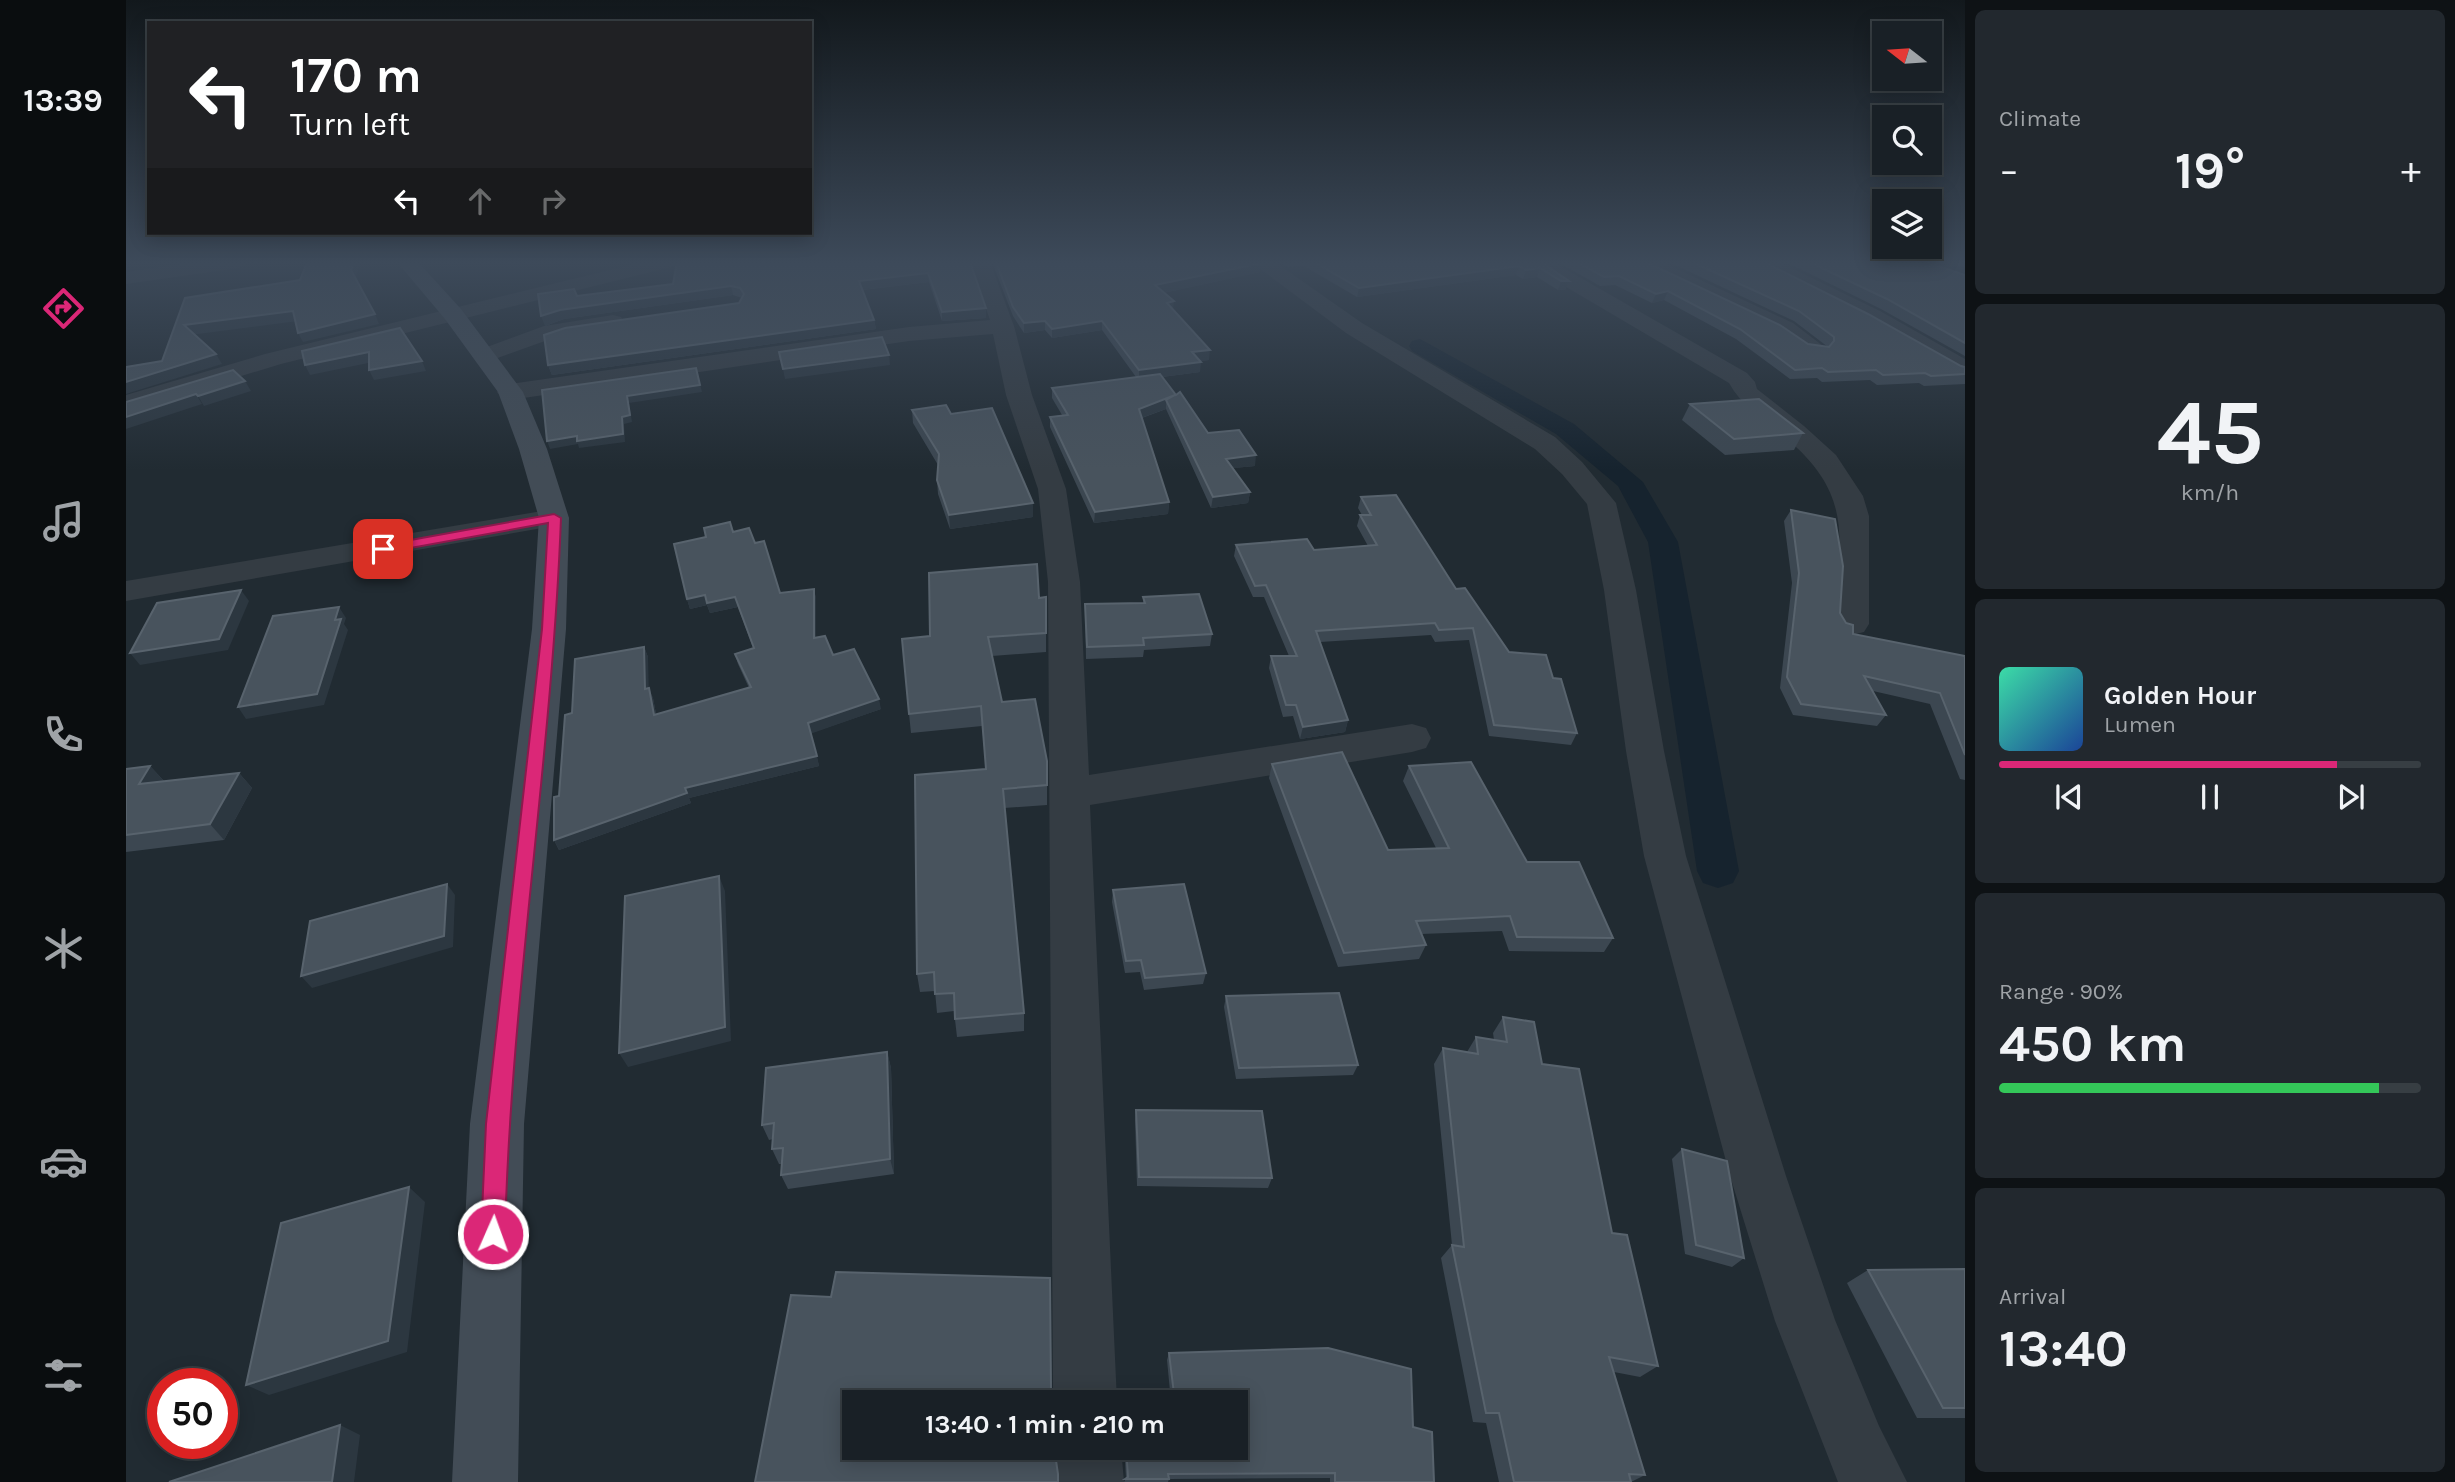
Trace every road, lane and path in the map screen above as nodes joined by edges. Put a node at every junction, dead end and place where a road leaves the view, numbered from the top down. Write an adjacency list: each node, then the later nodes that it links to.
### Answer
1 (388, 331): 14 (street)
2 (466, 331): 11 (main road)
3 (552, 331): 11 (street)
4 (942, 331): 13 (street)
5 (1004, 331): 19 (street)
6 (1359, 331): 24 (street)
7 (1660, 331): 17 (street)
8 (1790, 331): 10 (street)
9 (1898, 331): 12 (street)
10 (1815, 349)
11 (484, 356): 13 (main road)
12 (1965, 369)
13 (510, 392): 15 (main road)
14 (126, 403)
15 (554, 518): 16 (street); 22 (main road)
16 (126, 591)
17 (1852, 624)
18 (1412, 738): 19 (street)
19 (1071, 793): 20 (street)
20 (1085, 1390)
21 (1089, 1460): 23 (street)
22 (485, 1482)
23 (1091, 1482)
24 (1874, 1482)

